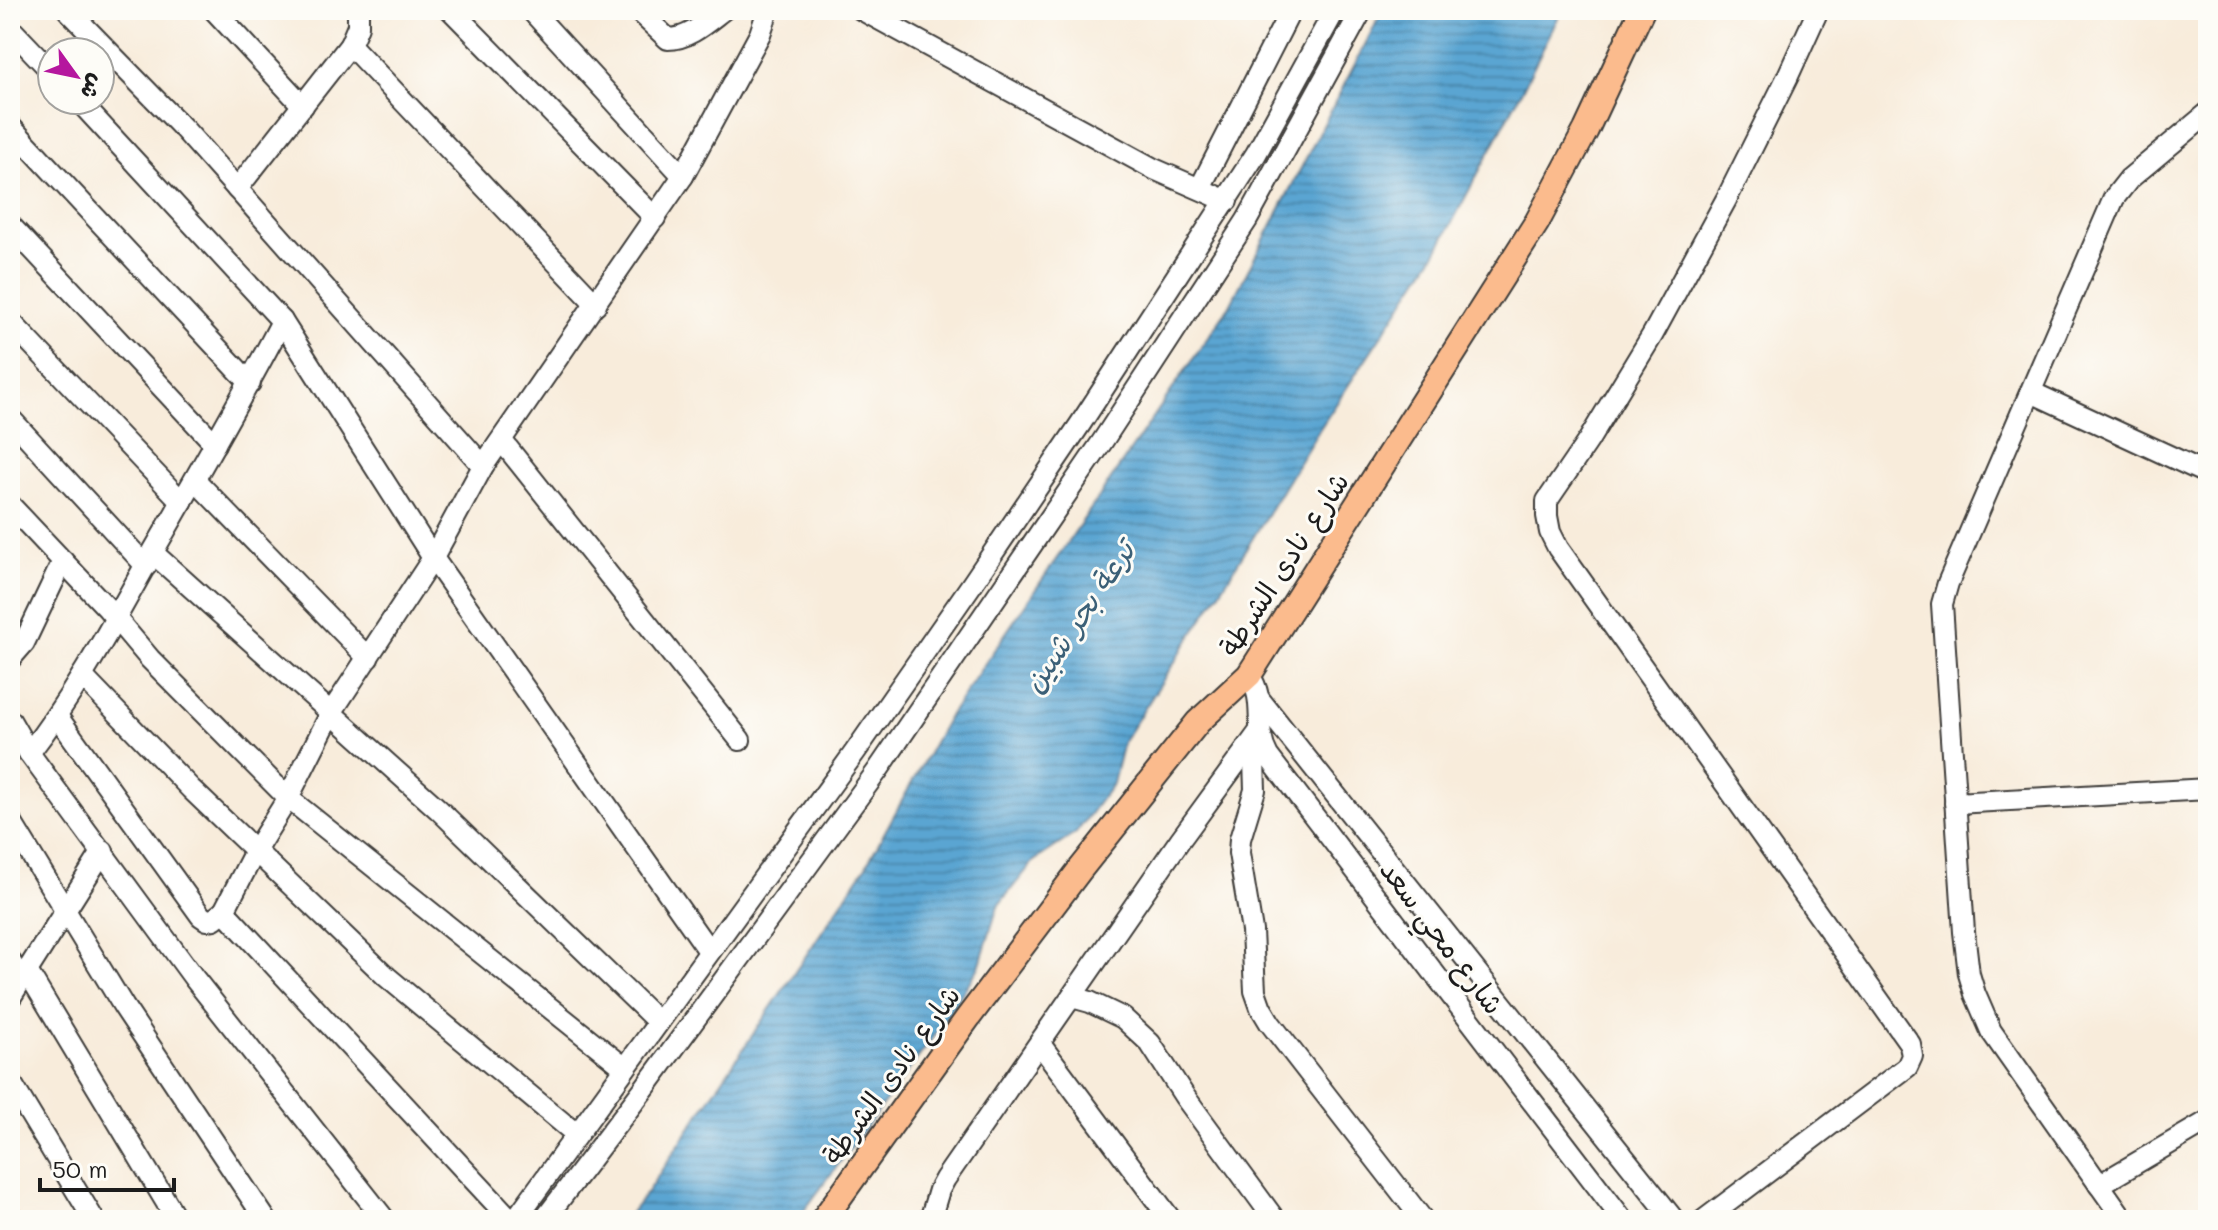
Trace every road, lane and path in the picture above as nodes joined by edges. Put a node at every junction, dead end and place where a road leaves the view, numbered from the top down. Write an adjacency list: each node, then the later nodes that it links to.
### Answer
1 (68, 10): 24 (street)
2 (214, 10): 18 (street)
3 (358, 10): 16 (street)
4 (451, 10): 26 (street)
5 (531, 10): 22 (street)
6 (637, 10): 7 (street)
7 (723, 10)
8 (768, 10): 22 (street)
9 (862, 10): 23 (street)
10 (1291, 10): 23 (street)
11 (1335, 10): 25 (street)
12 (1362, 10): 79 (street)
13 (1642, 10): 47 (main road, شارع نادى الشرطة)
14 (1818, 10): 87 (street)
15 (10, 28): 17 (street)
16 (350, 45): 18 (street); 28 (street)
17 (36, 55)
18 (303, 106): 24 (street)
19 (2208, 113): 32 (street)
20 (93, 116): 30 (street)
21 (10, 126): 31 (street)
22 (683, 176): 26 (street)
23 (1200, 188): 25 (street)
24 (237, 189): 36 (street)
25 (1227, 201): 64 (street)
26 (655, 218): 28 (street)
27 (10, 225): 35 (street)
28 (596, 304): 34 (street)
29 (10, 321): 39 (street)
30 (282, 321): 31 (street); 41 (street)
31 (250, 383): 35 (street)
32 (2031, 392): 37 (street); 58 (street)
33 (10, 418): 42 (street)
34 (502, 441): 36 (street); 54 (street)
35 (215, 444): 38 (street)
36 (483, 466): 41 (street)
37 (2208, 474)
38 (195, 480): 39 (street); 45 (street)
39 (182, 502): 42 (street)
40 (13, 516): 43 (street)
41 (433, 558): 45 (street); 64 (street)
42 (149, 559): 44 (street); 50 (street)
43 (63, 561): 44 (street); 46 (street)
44 (116, 618): 48 (street); 57 (street)
45 (368, 658): 50 (street)
46 (10, 659)
47 (1249, 675): 49 (street, شارع محي سعد); 80 (main road, شارع نادى الشرطة)
48 (82, 676): 51 (street); 61 (street)
49 (1260, 700): 53 (street, شارع محي سعد); 86 (street)
50 (331, 713): 57 (street); 67 (street)
51 (57, 716): 55 (street); 63 (street)
52 (10, 720): 55 (street)
53 (1259, 732): 66 (street); 84 (street); 85 (street, شارع محي سعد)
54 (740, 740)
55 (29, 753): 60 (street)
56 (2208, 789): 58 (street)
57 (288, 798): 61 (street); 69 (street)
58 (1955, 803): 73 (street)
59 (10, 820): 62 (street)
60 (103, 851): 62 (street); 77 (street)
61 (255, 851): 63 (street); 72 (street)
62 (66, 909): 65 (street); 76 (street)
63 (224, 911): 78 (street)
64 (709, 951): 67 (street)
65 (17, 978): 75 (street)
66 (1072, 997): 68 (street); 83 (street)
67 (658, 1022): 69 (street)
68 (1040, 1044): 81 (street); 82 (street)
69 (625, 1068): 72 (street)
70 (10, 1081): 74 (street)
71 (2208, 1121): 73 (street)
72 (576, 1134): 78 (street)
73 (2099, 1185): 88 (street)
74 (94, 1220)
75 (177, 1220)
76 (266, 1220)
77 (385, 1220)
78 (513, 1220)
79 (544, 1220)
80 (823, 1220)
81 (930, 1220)
82 (1171, 1220)
83 (1275, 1220)
84 (1423, 1220)
85 (1623, 1220)
86 (1674, 1220)
87 (1704, 1220)
88 (2124, 1220)

